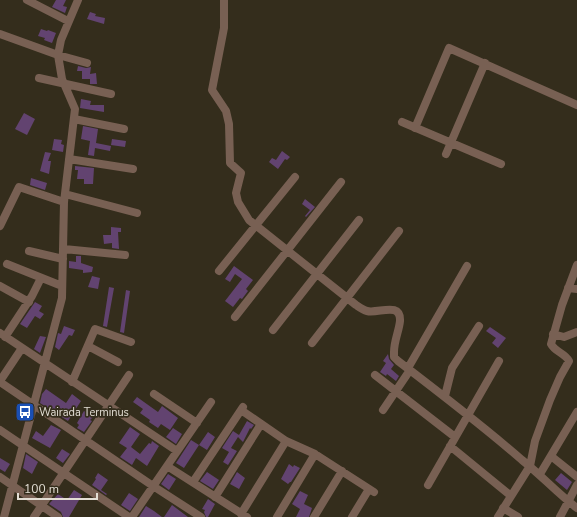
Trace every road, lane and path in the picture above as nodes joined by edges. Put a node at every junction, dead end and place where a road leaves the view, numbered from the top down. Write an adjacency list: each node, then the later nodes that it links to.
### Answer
1 (27, 0): 4 (street)
2 (78, 0): 4 (street)
3 (224, 0): 27 (street)
4 (68, 22): 6 (street)
5 (0, 34): 6 (street)
6 (58, 54): 7 (street); 10 (street)
7 (87, 63)
8 (485, 64): 12 (street); 15 (street); 17 (street)
9 (39, 78): 10 (street)
10 (64, 84): 11 (street); 13 (street)
11 (111, 94)
12 (577, 104)
13 (74, 119): 16 (street); 19 (street)
14 (402, 122): 15 (street)
15 (415, 128): 17 (street)
16 (124, 129)
17 (451, 143): 18 (street); 20 (street)
18 (446, 154)
19 (69, 159): 21 (street); 24 (street)
20 (501, 164)
21 (133, 169)
22 (295, 177): 27 (street)
23 (340, 182): 31 (street)
24 (64, 198): 25 (street); 28 (street); 30 (street)
25 (137, 213)
26 (359, 220): 39 (street)
27 (256, 225): 31 (street); 38 (street)
28 (0, 226)
29 (399, 231): 44 (street)
30 (64, 249): 33 (street); 34 (street)
31 (287, 250): 39 (street); 46 (street)
32 (29, 251): 34 (street)
33 (124, 255)
34 (64, 259): 42 (street)
35 (7, 264): 40 (street)
36 (577, 265): 43 (street)
37 (467, 266): 59 (street)
38 (219, 271)
39 (317, 274): 44 (street); 48 (street)
40 (42, 278): 42 (street); 45 (street)
41 (0, 286): 45 (street)
42 (62, 286): 58 (street)
43 (573, 288): 50 (street)
44 (347, 298): 53 (street); 59 (street)
45 (29, 302): 51 (street)
46 (235, 317)
47 (479, 326): 66 (street)
48 (273, 330)
49 (577, 332): 50 (street)
50 (553, 334): 85 (street)
51 (3, 335): 55 (street)
52 (131, 342): 54 (street)
53 (312, 343)
54 (88, 346): 57 (street); 63 (street)
55 (22, 348): 58 (street); 62 (street)
56 (499, 361): 72 (street)
57 (118, 362)
58 (45, 364): 63 (street); 68 (street)
59 (409, 369): 64 (street); 66 (street)
60 (375, 375): 64 (street)
61 (129, 376): 69 (street)
62 (0, 381): 68 (street)
63 (72, 382): 69 (street)
64 (396, 391): 70 (street); 76 (street)
65 (154, 394): 73 (street)
66 (445, 396): 72 (street)
67 (211, 402): 73 (street)
68 (34, 405): 77 (street); 79 (street)
69 (108, 406): 77 (street); 81 (street)
70 (384, 410)
71 (577, 412): 83 (street)
72 (468, 414): 76 (street); 85 (street)
73 (197, 423): 81 (street)
74 (261, 424): 78 (street); 91 (street); 97 (street)
75 (0, 430): 79 (street)
76 (455, 438): 80 (street)
77 (85, 440): 87 (street); 95 (street)
78 (286, 441): 82 (street); 102 (street)
79 (22, 445): 87 (street); 94 (street)
80 (450, 446): 92 (street); 96 (street)
81 (177, 451): 84 (street)
82 (314, 454): 86 (street); 109 (street)
83 (551, 456): 88 (street); 90 (street)
84 (167, 466): 91 (street); 95 (street)
85 (530, 466): 88 (street); 96 (street)
86 (342, 471): 110 (street); 111 (street)
87 (64, 473): 99 (street); 106 (street)
88 (540, 474): 98 (street)
89 (0, 477): 94 (street)
90 (577, 477)
91 (193, 482): 97 (street)
92 (428, 485)
93 (577, 485): 98 (street)
94 (12, 486): 99 (street); 103 (street)
95 (153, 486): 107 (street); 108 (street)
96 (511, 496): 100 (street)
97 (215, 497): 102 (street)
98 (569, 502): 101 (street); 114 (street)
99 (42, 506): 104 (street); 105 (street)
100 (503, 508): 112 (street); 113 (street)
101 (577, 508)
102 (244, 515)
103 (4, 517)
104 (34, 517)
105 (58, 517)
106 (129, 517)
107 (132, 517)
108 (201, 517)
109 (277, 517)
110 (314, 517)
111 (352, 517)
112 (498, 517)
113 (518, 517)
114 (560, 517)

